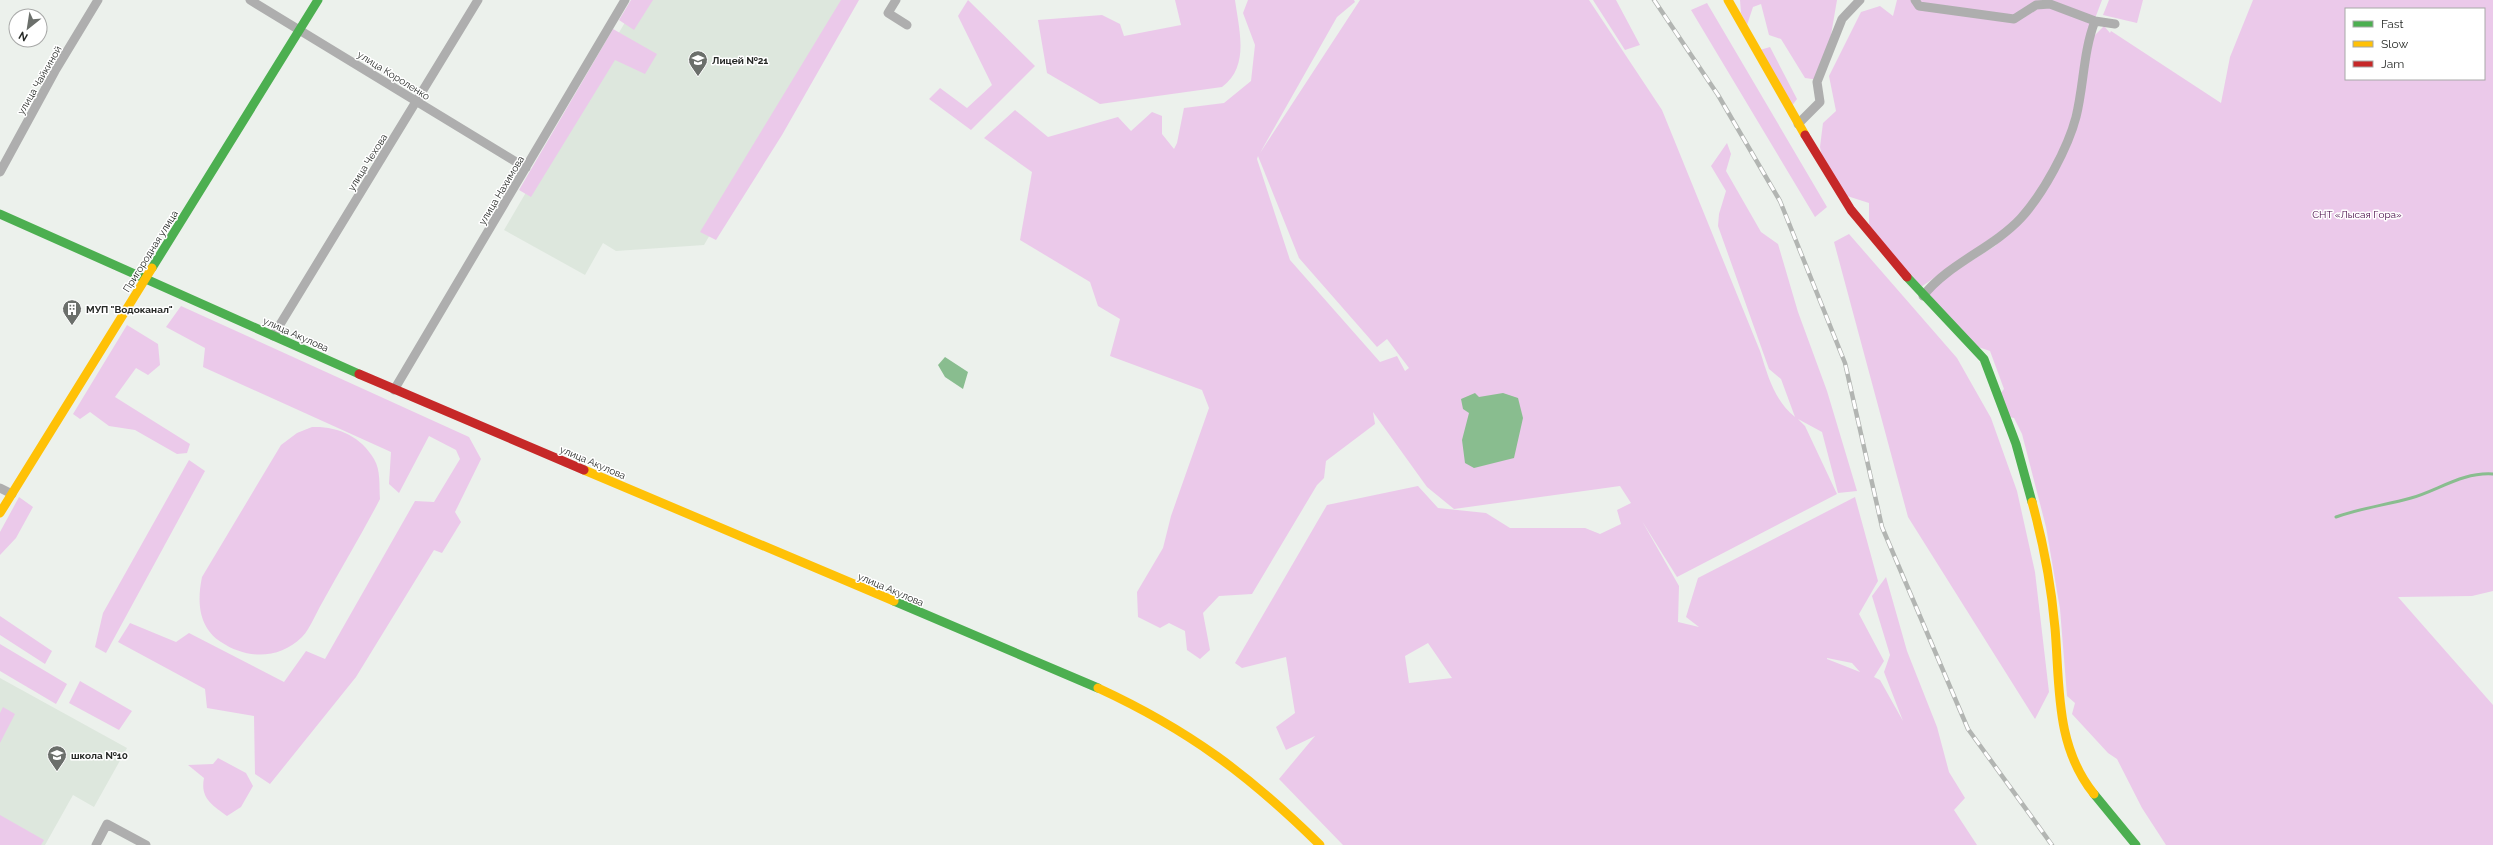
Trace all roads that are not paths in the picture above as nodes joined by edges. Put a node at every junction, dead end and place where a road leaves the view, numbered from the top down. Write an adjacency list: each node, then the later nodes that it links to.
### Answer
1 (98, 0): 17 (street, улица Чайкиной)
2 (250, 0): 13 (street, улица Короленко)
3 (318, 0): 13 (main road, Пригородная улица)
4 (478, 0): 14 (street, улица Чехова)
5 (625, 0): 16 (street, улица Нахимова)
6 (896, 0): 12 (street)
7 (1728, 0): 15 (main road)
8 (1860, 0): 15 (street)
9 (1915, 0): 10 (street)
10 (2095, 21): 11 (street); 20 (street)
11 (2116, 24)
12 (906, 25)
13 (300, 30): 14 (street, улица Короленко); 19 (main road, Пригородная улица)
14 (417, 102): 16 (street, улица Короленко); 21 (street, улица Чехова)
15 (1798, 124): 20 (main road)
16 (526, 168): 22 (street, улица Нахимова)
17 (0, 172)
18 (0, 214): 19 (main road, улица Акулова)
19 (146, 278): 21 (main road, улица Акулова); 24 (main road, Пригородная улица)
20 (1923, 296): 29 (main road)
21 (273, 336): 22 (main road, улица Акулова)
22 (394, 390): 28 (main road, улица Акулова)
23 (0, 488): 24 (street)
24 (12, 494): 25 (main road, Пригородная улица)
25 (0, 513)
26 (96, 845): 27 (street)
27 (146, 845)
28 (1320, 845)
29 (2136, 845)

